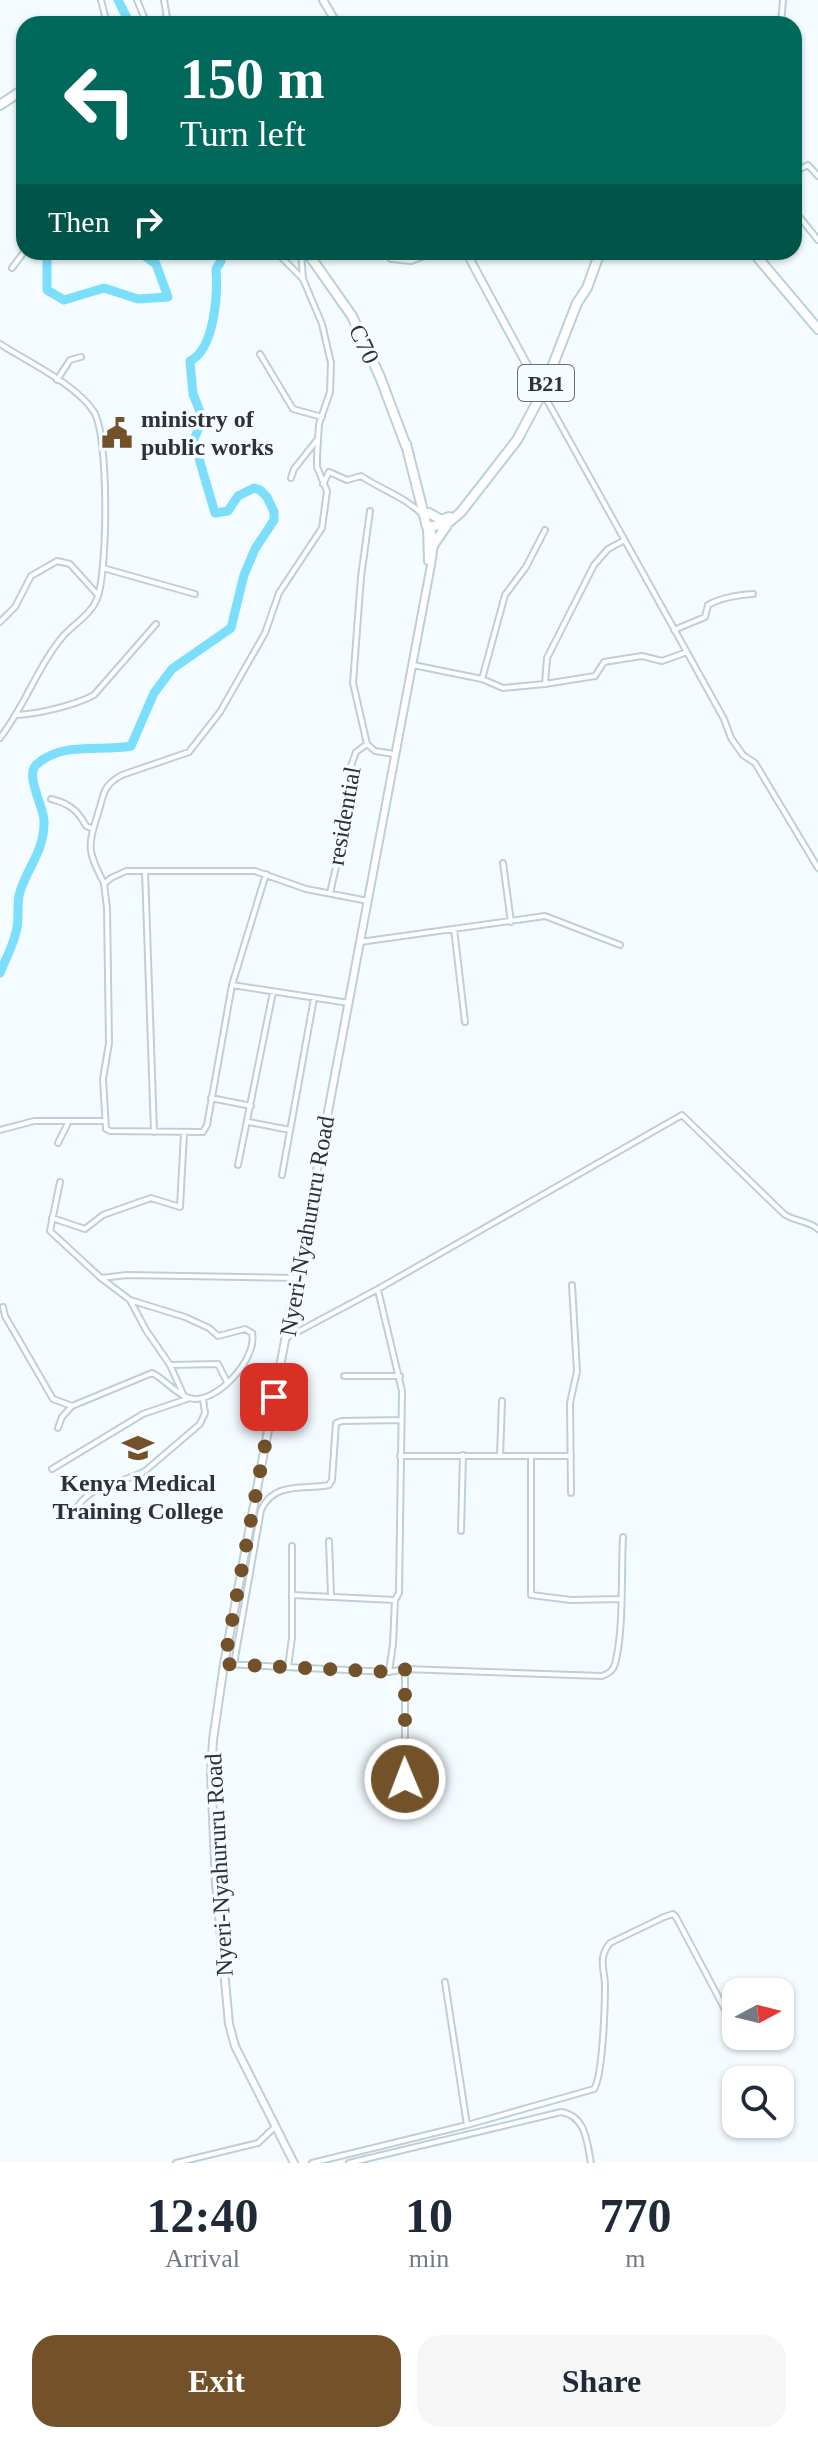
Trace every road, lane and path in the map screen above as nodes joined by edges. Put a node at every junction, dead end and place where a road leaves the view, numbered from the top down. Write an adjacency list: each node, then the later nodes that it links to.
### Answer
1 (802, 168): 2 (street)
2 (818, 176)
3 (802, 220): 4 (street)
4 (818, 240)
5 (18, 260): 12 (street)
6 (284, 260): 13 (street)
7 (304, 260): 13 (street)
8 (310, 260): 25 (highway, C70)
9 (470, 260): 19 (main road)
10 (597, 260): 19 (highway, B21)
11 (760, 260): 14 (highway)
12 (12, 268)
13 (303, 279): 20 (street)
14 (818, 329)
15 (0, 344): 18 (street)
16 (260, 354): 20 (street)
17 (81, 357): 18 (street)
18 (57, 380): 30 (street)
19 (542, 393): 26 (highway, B21); 28 (street)
20 (322, 417): 21 (street)
21 (318, 438): 22 (street); 23 (street)
22 (291, 478)
23 (323, 484): 25 (street); 47 (street)
24 (370, 511): 44 (street)
25 (429, 522): 26 (highway); 29 (main road, Nyeri-Nyahururu Road); 34 (main road, Nyeri-Nyahururu Road)
26 (445, 522): 29 (highway, B21)
27 (545, 530): 40 (street)
28 (623, 541): 37 (street); 41 (street)
29 (434, 544): 34 (main road, Nyeri-Nyahururu Road)
30 (103, 568): 31 (street); 33 (street)
31 (195, 594)
32 (753, 594): 37 (street)
33 (99, 596): 35 (street); 42 (street)
34 (421, 612): 39 (main road, Nyeri-Nyahururu Road)
35 (0, 622)
36 (156, 624): 42 (street)
37 (674, 630): 38 (street)
38 (687, 652): 41 (street); 49 (street)
39 (411, 664): 40 (street); 45 (main road, Nyeri-Nyahururu Road)
40 (482, 679): 41 (street)
41 (545, 684)
42 (17, 715): 43 (street)
43 (0, 738)
44 (367, 744): 45 (street); 53 (street, residential)
45 (394, 754): 54 (main road, Nyeri-Nyahururu Road)
46 (51, 799): 47 (street)
47 (92, 828): 52 (street)
48 (503, 863): 55 (street)
49 (818, 868)
50 (145, 871): 51 (street); 52 (street); 71 (street)
51 (266, 874): 53 (street); 59 (street)
52 (104, 884): 66 (street)
53 (330, 893): 54 (street)
54 (368, 901): 57 (main road, Nyeri-Nyahururu Road)
55 (511, 922): 56 (street); 58 (street)
56 (454, 929): 57 (street); 63 (street)
57 (360, 942): 62 (main road, Nyeri-Nyahururu Road)
58 (620, 945)
59 (232, 985): 60 (street); 64 (street)
60 (273, 992): 61 (street); 65 (street)
61 (314, 998): 62 (street); 70 (street)
62 (349, 1003): 80 (main road, Nyeri-Nyahururu Road)
63 (465, 1022)
64 (211, 1098): 65 (street); 72 (street)
65 (251, 1106): 67 (street)
66 (105, 1121): 68 (street); 71 (street)
67 (248, 1122): 70 (street); 74 (street)
68 (68, 1123): 69 (street); 73 (street)
69 (0, 1130)
70 (290, 1130): 75 (street)
71 (154, 1132): 72 (street)
72 (184, 1133): 77 (street)
73 (58, 1143)
74 (238, 1165)
75 (282, 1175)
76 (60, 1182): 77 (street)
77 (52, 1218): 79 (street)
78 (818, 1229): 82 (street)
79 (101, 1278): 80 (street); 83 (street)
80 (297, 1278): 85 (main road, Nyeri-Nyahururu Road)
81 (572, 1285): 99 (street)
82 (378, 1289): 85 (street); 88 (street)
83 (130, 1300): 86 (street); 89 (street)
84 (3, 1307): 93 (street)
85 (286, 1338): 112 (main road, Nyeri-Nyahururu Road)
86 (170, 1365): 89 (street); 90 (street)
87 (344, 1376): 88 (street)
88 (400, 1376): 94 (street)
89 (227, 1382): 91 (street)
90 (187, 1397): 91 (street); 93 (street); 101 (street)
91 (203, 1399): 103 (street)
92 (502, 1401): 98 (street)
93 (72, 1406): 95 (street)
94 (401, 1420): 97 (street); 113 (street)
95 (58, 1428)
96 (463, 1455): 97 (street); 98 (street); 104 (street)
97 (400, 1456): 111 (street)
98 (500, 1456): 100 (street)
99 (571, 1456): 100 (street); 102 (street)
100 (531, 1457): 110 (street)
101 (52, 1469)
102 (571, 1493)
103 (74, 1513)
104 (461, 1531)
105 (623, 1537): 110 (street)
106 (329, 1541): 109 (street)
107 (292, 1546): 108 (street)
108 (292, 1595): 109 (street); 114 (street)
109 (331, 1595): 111 (street)
110 (621, 1599): 115 (street)
111 (395, 1600): 116 (street)
112 (224, 1664): 113 (street); 121 (main road, Nyeri-Nyahururu Road)
113 (234, 1664): 114 (street)
114 (288, 1667): 116 (street)
115 (405, 1669): 116 (street); 117 (street)
116 (389, 1672)
117 (405, 1779)
118 (445, 1982): 120 (street)
119 (722, 2004): 120 (street)
120 (467, 2125): 124 (street)
121 (276, 2126): 122 (street); 123 (main road, Nyeri-Nyahururu Road)
122 (176, 2163)
123 (294, 2163)
124 (312, 2163)
125 (349, 2163): 126 (street)
126 (591, 2163)

